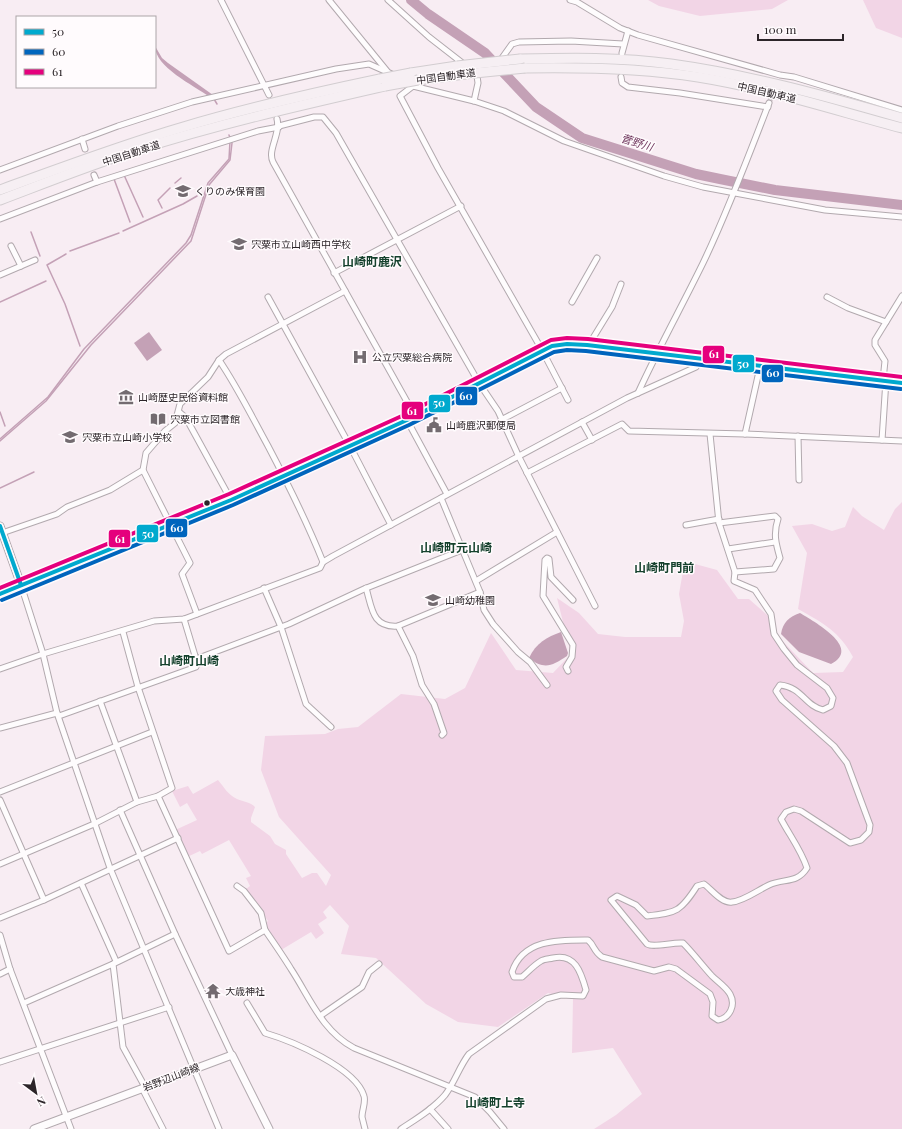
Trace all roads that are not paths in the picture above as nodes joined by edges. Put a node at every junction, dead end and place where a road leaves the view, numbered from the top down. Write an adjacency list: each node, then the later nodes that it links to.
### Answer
1 (221, 0): 14 (street)
2 (329, 0): 10 (street)
3 (388, 0): 16 (street)
4 (570, 0): 5 (street)
5 (577, 1): 6 (street)
6 (628, 30): 7 (street); 17 (street)
7 (623, 44): 8 (street); 9 (street)
8 (622, 53)
9 (502, 58)
10 (388, 72): 13 (street); 14 (street)
11 (621, 77): 28 (street)
12 (383, 82): 13 (highway, 中国自動車道, bridge); 18 (highway, 中国自動車道, bridge); 27 (highway, 中国自動車道); 29 (highway, 中国自動車道)
13 (416, 83): 16 (street); 21 (highway, 中国自動車道, bridge); 30 (street)
14 (265, 86): 15 (street); 22 (street)
15 (269, 95)
16 (474, 101): 28 (street)
17 (902, 110)
18 (902, 118)
19 (277, 119): 20 (street)
20 (279, 126): 26 (street); 33 (street); 38 (street)
21 (902, 128)
22 (82, 139): 23 (street); 24 (street)
23 (85, 149)
24 (0, 170)
25 (94, 175): 26 (street)
26 (97, 182): 31 (street)
27 (0, 190)
28 (734, 193): 32 (street); 50 (street)
29 (0, 200)
30 (461, 206): 33 (street); 49 (street)
31 (1, 217)
32 (902, 218)
33 (397, 240): 38 (street); 55 (street)
34 (12, 246): 37 (street)
35 (597, 258): 45 (street)
36 (36, 260): 37 (street)
37 (21, 266): 39 (street)
38 (334, 273): 41 (street)
39 (0, 275)
40 (622, 284): 48 (street)
41 (345, 291): 47 (street); 61 (street)
42 (902, 296): 46 (street)
43 (268, 297): 47 (street)
44 (827, 297): 46 (street)
45 (572, 302)
46 (886, 322): 54 (street)
47 (283, 323): 51 (street); 71 (street)
48 (593, 346): 49 (main road); 50 (main road)
49 (542, 350): 55 (main road); 57 (street)
50 (656, 354): 52 (main road); 58 (street)
51 (219, 360): 60 (street); 75 (street)
52 (700, 360): 53 (main road); 58 (street)
53 (760, 367): 54 (main road); 66 (street)
54 (885, 380): 56 (main road); 69 (street)
55 (479, 383): 61 (main road); 63 (street)
56 (902, 383)
57 (562, 388): 59 (street); 63 (street)
58 (638, 393): 64 (street)
59 (568, 400)
60 (178, 412): 73 (street); 79 (street)
61 (415, 416): 62 (main road)
62 (407, 420): 71 (main road); 77 (street)
63 (501, 420): 72 (street)
64 (582, 422): 68 (street); 72 (street)
65 (710, 434): 66 (street); 68 (street); 80 (street)
66 (745, 434): 67 (street)
67 (798, 436): 69 (street); 76 (street)
68 (592, 440): 74 (street)
69 (882, 440): 70 (street)
70 (902, 441)
71 (350, 446): 75 (main road); 81 (street)
72 (519, 457): 74 (street); 77 (street)
73 (143, 470): 83 (street); 84 (street)
74 (527, 473): 85 (street)
75 (284, 475): 79 (main road); 89 (street)
76 (799, 480)
77 (447, 494): 78 (street)
78 (441, 498): 81 (street); 88 (street)
79 (231, 500): 83 (main road)
80 (719, 521): 82 (street); 86 (street); 87 (street)
81 (390, 525): 89 (street)
82 (686, 525)
83 (172, 526): 92 (main road); 99 (street)
84 (1, 529): 92 (main road)
85 (557, 532): 91 (street); 98 (street)
86 (775, 542): 87 (street); 90 (street)
87 (728, 549): 90 (street)
88 (462, 550): 91 (street); 94 (street)
89 (323, 562): 93 (street)
90 (735, 572): 151 (street)
91 (476, 581): 95 (street)
92 (22, 585): 96 (main road); 104 (street)
93 (264, 588): 99 (street); 101 (street)
94 (366, 588): 101 (street); 102 (street)
95 (480, 592): 102 (street); 108 (street)
96 (0, 594)
97 (573, 600): 107 (street)
98 (595, 606)
99 (197, 614): 100 (street)
100 (184, 619): 103 (street); 105 (street)
101 (281, 626): 105 (street); 112 (street)
102 (398, 626): 115 (street)
103 (123, 632): 104 (street); 109 (street)
104 (43, 654): 106 (street); 111 (street)
105 (196, 659): 109 (street)
106 (0, 669)
107 (568, 671)
108 (547, 685)
109 (138, 687): 110 (street); 114 (street)
110 (100, 700): 111 (street); 116 (street)
111 (58, 715): 113 (street); 117 (street)
112 (331, 727)
113 (0, 728)
114 (152, 732): 116 (street); 119 (street)
115 (442, 735)
116 (117, 746): 117 (street); 121 (street)
117 (74, 762): 118 (street); 123 (street)
118 (0, 792)
119 (158, 796): 121 (street); 124 (street)
120 (0, 800): 125 (street)
121 (137, 802): 122 (street)
122 (120, 810): 123 (street); 126 (street)
123 (94, 824): 125 (street); 128 (street)
124 (178, 838): 126 (street); 133 (street)
125 (24, 854): 127 (street); 131 (street)
126 (140, 854): 128 (street); 134 (street)
127 (0, 864)
128 (110, 868): 129 (street); 136 (street)
129 (81, 883): 131 (street); 137 (street)
130 (237, 886): 133 (street)
131 (44, 900): 132 (street)
132 (0, 917)
133 (265, 930): 144 (street)
134 (175, 934): 136 (street); 147 (street)
135 (0, 935): 139 (street)
136 (142, 948): 137 (street); 143 (street)
137 (115, 962): 141 (street); 145 (street)
138 (379, 964): 144 (street)
139 (10, 969): 140 (street); 141 (street)
140 (0, 974)
141 (24, 1003): 146 (street)
142 (247, 1003): 159 (street)
143 (169, 1007): 145 (street); 149 (street)
144 (320, 1016): 151 (street)
145 (120, 1023): 146 (street); 150 (street)
146 (41, 1047): 148 (street); 153 (street)
147 (232, 1055): 149 (main road, 岩野辺山崎線); 158 (main road)
148 (0, 1062)
149 (194, 1069): 150 (main road, 岩野辺山崎線); 157 (street)
150 (144, 1088): 153 (main road, 岩野辺山崎線); 156 (street)
151 (449, 1088): 152 (street); 162 (street)
152 (430, 1109): 160 (street); 161 (street)
153 (67, 1118): 154 (main road, 岩野辺山崎線); 155 (street)
154 (34, 1129)
155 (71, 1129)
156 (164, 1129)
157 (219, 1129)
158 (269, 1129)
159 (365, 1129)
160 (400, 1129)
161 (448, 1129)
162 (504, 1129)

